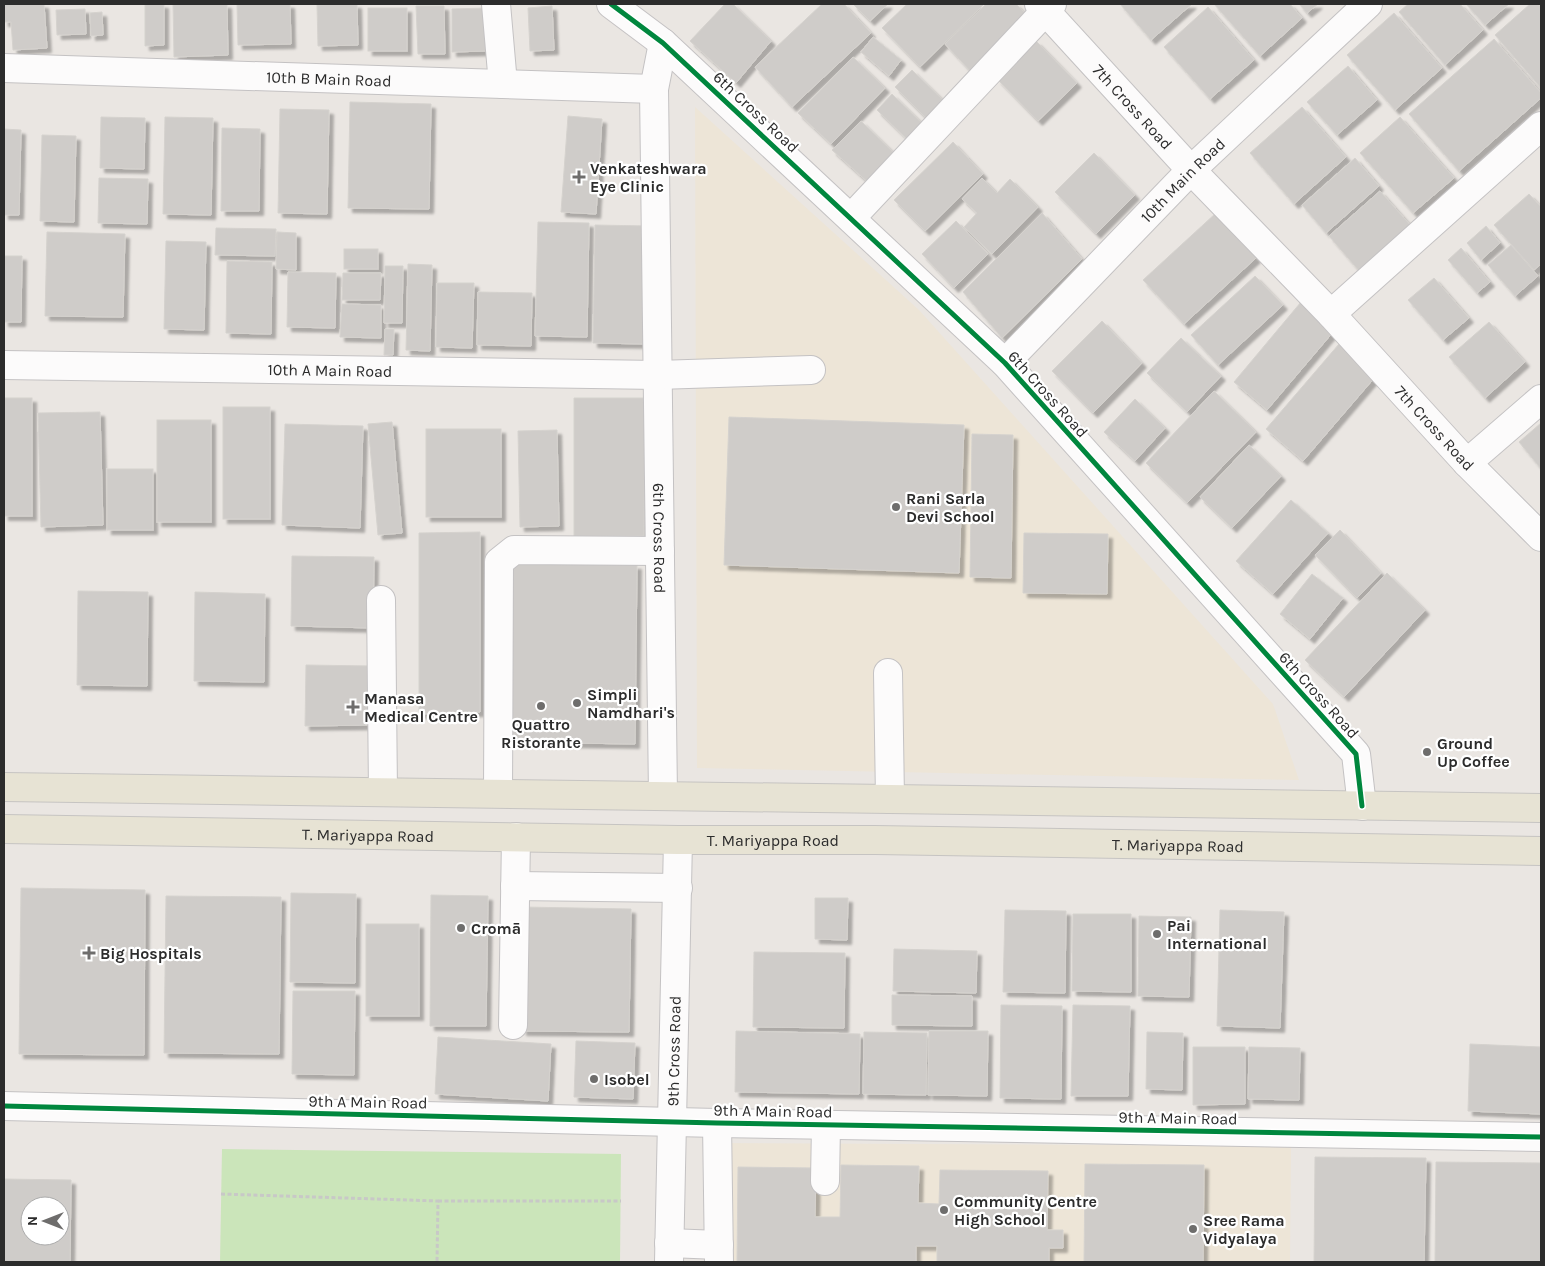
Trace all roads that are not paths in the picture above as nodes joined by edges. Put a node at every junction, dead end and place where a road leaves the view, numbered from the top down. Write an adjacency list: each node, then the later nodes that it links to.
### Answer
1 (496, 4): 7 (street)
2 (611, 4): 5 (street, 6th Cross Road)
3 (1368, 4): 10 (street, 10th Main Road)
4 (1046, 6): 10 (street, 7th Cross Road); 11 (street)
5 (664, 43): 8 (street, 6th Cross Road); 11 (street, 6th Cross Road)
6 (4, 68): 7 (street, 10th B Main Road)
7 (503, 84): 8 (street, 10th B Main Road)
8 (654, 89): 16 (street, 6th Cross Road)
9 (1541, 126): 12 (street)
10 (1191, 170): 12 (street, 7th Cross Road); 13 (street, 10th Main Road)
11 (851, 218): 13 (street, 6th Cross Road)
12 (1332, 314): 18 (street, 7th Cross Road)
13 (1004, 363): 28 (street, 6th Cross Road)
14 (4, 365): 16 (street, 10th A Main Road)
15 (811, 370): 16 (street, 10th A Main Road)
16 (658, 375): 20 (street, 6th Cross Road)
17 (1541, 399): 18 (street)
18 (1467, 463): 19 (street, 7th Cross Road)
19 (1541, 537)
20 (660, 551): 25 (street); 26 (street, 6th Cross Road)
21 (381, 600): 24 (street)
22 (888, 673): 27 (street)
23 (4, 786): 24 (main road)
24 (383, 792): 25 (main road)
25 (498, 793): 26 (main road)
26 (664, 796): 27 (main road)
27 (890, 799): 28 (main road)
28 (1362, 806): 29 (main road)
29 (1541, 808)
30 (4, 828): 31 (main road, T. Mariyappa Road)
31 (516, 837): 32 (main road, T. Mariyappa Road); 34 (street)
32 (678, 840): 33 (main road, T. Mariyappa Road); 35 (street, 9th Cross Road)
33 (1541, 851)
34 (515, 886): 35 (street); 36 (street)
35 (678, 888): 38 (street, 9th Cross Road)
36 (513, 1025)
37 (4, 1106): 38 (street, 9th A Main Road)
38 (672, 1122): 39 (street, 9th A Main Road); 43 (street, 9th Cross Road)
39 (717, 1123): 40 (street, 9th A Main Road); 44 (street)
40 (826, 1125): 41 (street, 9th A Main Road); 42 (street)
41 (1541, 1137)
42 (825, 1181)
43 (669, 1253): 44 (street)
44 (719, 1253)

